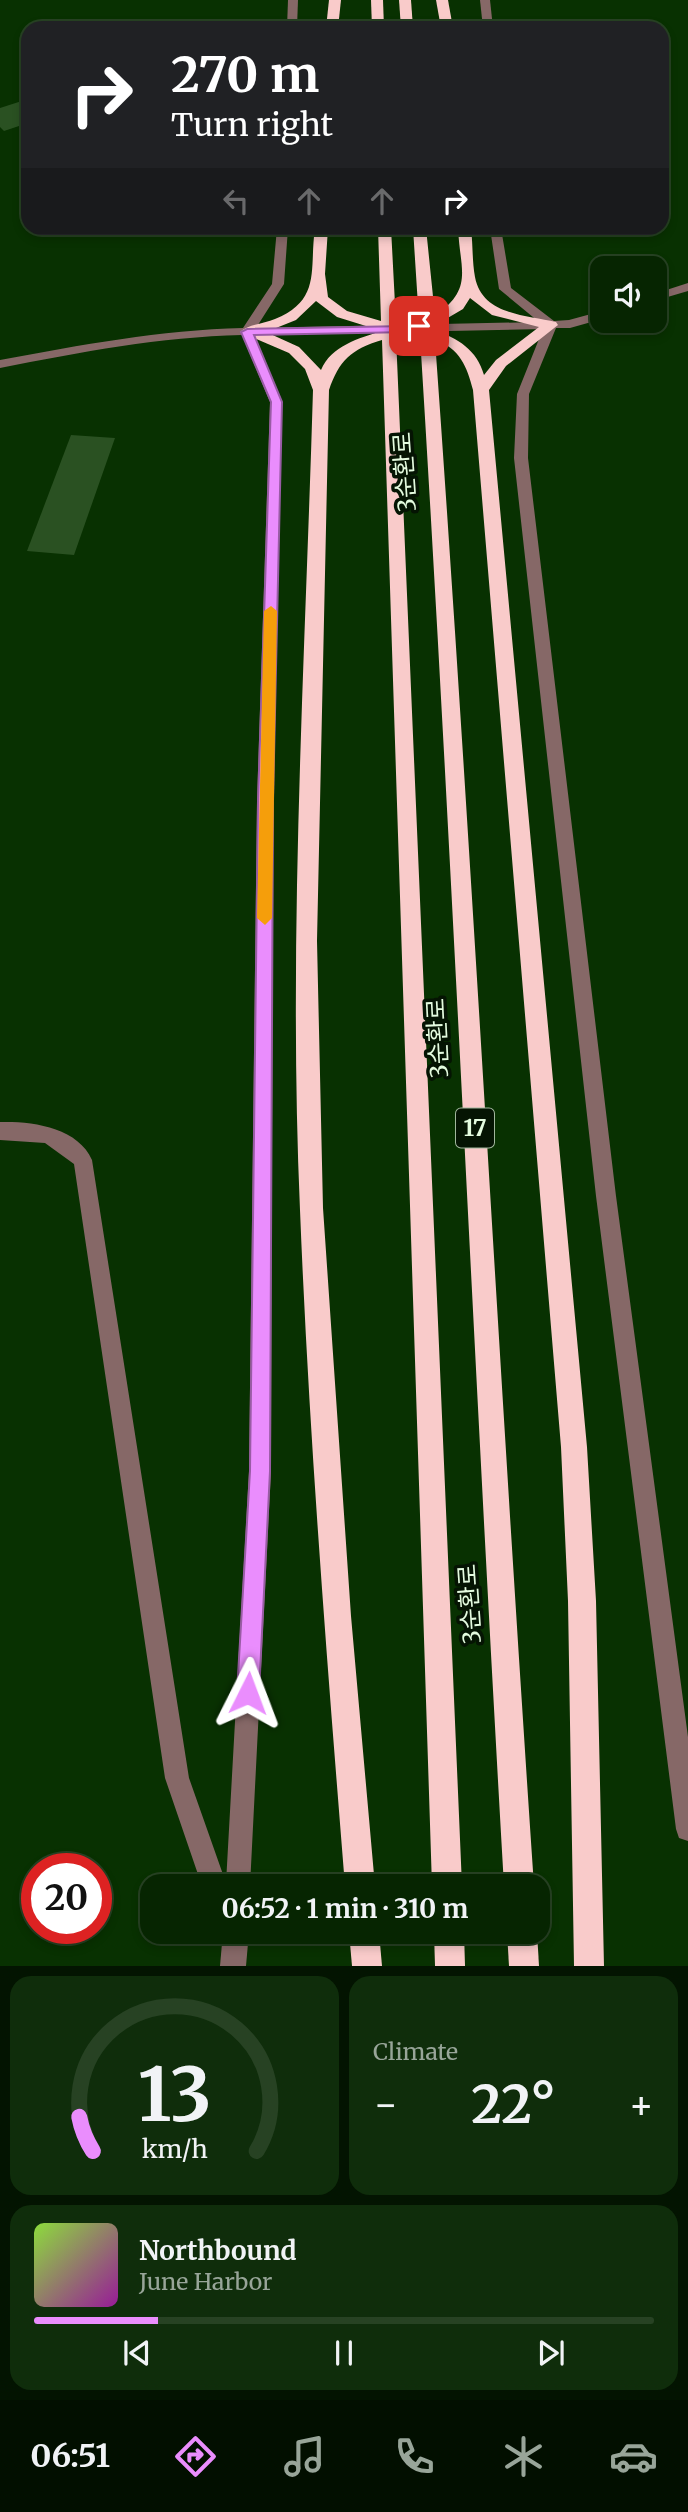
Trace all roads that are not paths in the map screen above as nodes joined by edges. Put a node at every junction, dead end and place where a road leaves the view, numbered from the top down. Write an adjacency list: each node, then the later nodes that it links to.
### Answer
1 (293, 0): 7 (street)
2 (335, 0): 8 (highway)
3 (377, 0): 9 (highway)
4 (405, 0): 10 (highway)
5 (442, 0): 11 (highway)
6 (485, 0): 12 (street)
7 (292, 21)
8 (333, 21)
9 (378, 21)
10 (406, 21)
11 (446, 21)
12 (487, 21)
13 (282, 235): 26 (street)
14 (321, 235): 20 (highway)
15 (385, 235): 35 (highway, 3순환로)
16 (421, 235): 36 (highway, 3순환로 / 17)
17 (466, 235): 19 (highway)
18 (496, 235): 24 (street)
19 (470, 285): 24 (highway); 25 (highway)
20 (318, 286): 25 (highway); 26 (highway)
21 (688, 287): 22 (street)
22 (667, 294)
23 (590, 317): 24 (street)
24 (551, 326): 25 (street); 29 (highway); 31 (street)
25 (409, 329): 26 (street); 28 (highway); 29 (highway)
26 (247, 332): 27 (street); 28 (highway); 33 (street)
27 (0, 364)
28 (321, 390): 34 (highway)
29 (481, 390): 43 (highway)
30 (0, 1131): 32 (street)
31 (688, 1829)
32 (210, 1874)
33 (239, 1874)
34 (359, 1874)
35 (447, 1874)
36 (518, 1874)
37 (365, 1944): 40 (highway)
38 (449, 1944): 41 (highway)
39 (523, 1944): 42 (highway)
40 (367, 1966)
41 (450, 1966)
42 (524, 1966)
43 (589, 1966)

